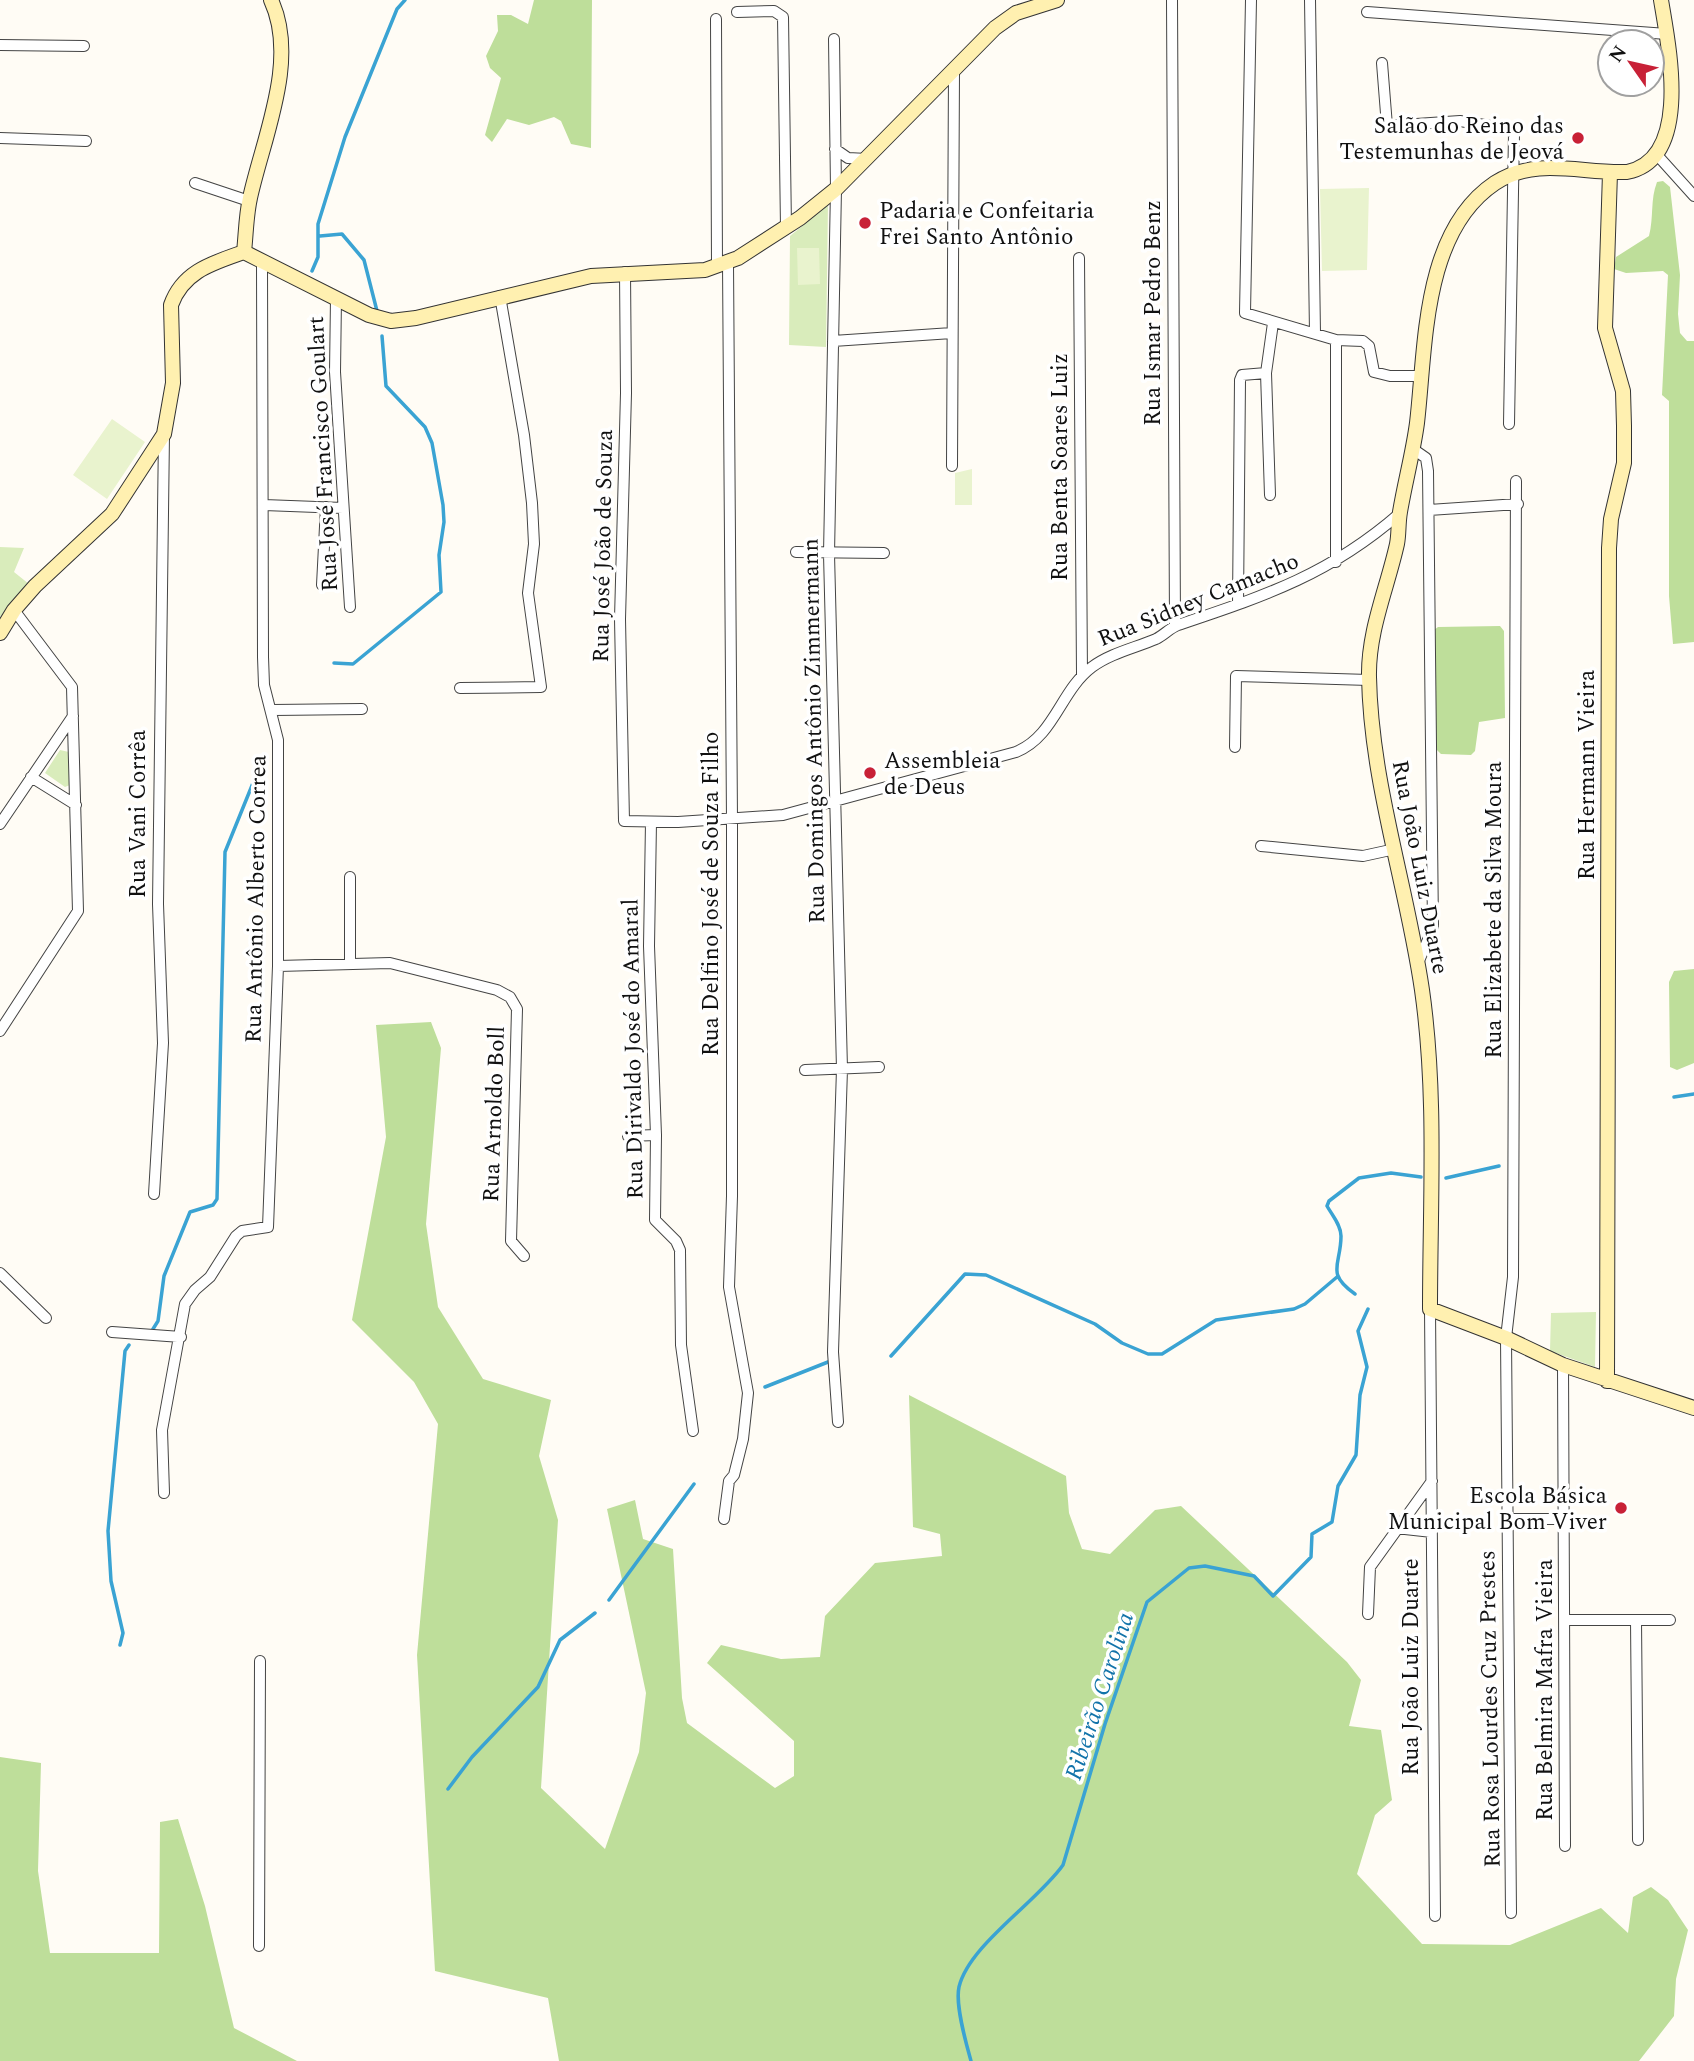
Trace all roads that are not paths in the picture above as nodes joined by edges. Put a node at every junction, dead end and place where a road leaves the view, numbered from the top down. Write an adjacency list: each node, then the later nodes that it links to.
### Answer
1 (1057, 0): 7 (street)
2 (1172, 0): 63 (street, Rua Ismar Pedro Benz)
3 (1251, 0): 36 (street)
4 (1310, 0): 37 (street)
5 (1661, 0): 11 (street)
6 (272, 1): 27 (street)
7 (1016, 6): 16 (street)
8 (737, 12): 28 (street)
9 (1367, 12): 11 (street)
10 (716, 19): 32 (street, Rua Delfino José de Souza Filho)
11 (1667, 34): 20 (street)
12 (834, 39): 19 (street, Rua Domingos Antônio Zimmermann)
13 (0, 45): 14 (street)
14 (84, 46)
15 (1382, 63): 22 (street)
16 (954, 71): 21 (street); 38 (street)
17 (0, 138): 18 (street)
18 (86, 141)
19 (835, 149): 21 (street); 25 (street, Rua Domingos Antônio Zimmermann)
20 (1658, 156): 23 (street, Rua João Luiz Duarte); 26 (street)
21 (867, 159): 25 (street)
22 (1513, 173): 23 (street, Rua João Luiz Duarte); 42 (street, Rua João Luiz Duarte); 43 (street)
23 (1610, 173): 100 (street, Rua Hermann Vieira)
24 (195, 183): 27 (street)
25 (836, 189): 28 (street); 40 (street, Rua Domingos Antônio Zimmermann)
26 (1694, 196)
27 (249, 201): 29 (street)
28 (786, 228): 32 (street)
29 (244, 252): 31 (street); 44 (street)
30 (1079, 258): 65 (street, Rua Benta Soares Luiz)
31 (262, 263): 35 (street); 50 (street, Rua Antônio Alberto Correa)
32 (722, 265): 33 (street); 75 (street, Rua Delfino José de Souza Filho)
33 (625, 272): 34 (street); 76 (street, Rua José João de Souza)
34 (500, 296): 35 (street); 67 (street)
35 (336, 298): 52 (street, Rua José Francisco Goulart)
36 (1273, 323): 37 (street); 41 (street)
37 (1315, 332): 39 (street)
38 (952, 333): 40 (street); 46 (street)
39 (1336, 340): 42 (street); 58 (street)
40 (833, 341): 57 (street, Rua Domingos Antônio Zimmermann)
41 (1266, 373): 48 (street); 60 (street)
42 (1422, 376): 45 (street, Rua João Luiz Duarte)
43 (1509, 424)
44 (164, 434): 62 (street); 91 (street, Rua Vani Corrêa)
45 (1413, 449): 53 (street); 54 (street, Rua João Luiz Duarte)
46 (952, 466)
47 (1516, 481): 49 (street, Rua Elizabete da Silva Moura)
48 (1270, 495)
49 (1518, 504): 53 (street); 98 (street, Rua Elizabete da Silva Moura)
50 (264, 506): 51 (street); 69 (street, Rua Antônio Alberto Correa)
51 (326, 507): 52 (street); 59 (street)
52 (343, 508): 61 (street, Rua José Francisco Goulart)
53 (1429, 510): 83 (street)
54 (1399, 514): 58 (street, Rua Sidney Camacho); 66 (street, Rua João Luiz Duarte)
55 (796, 552): 57 (street)
56 (884, 553): 57 (street)
57 (830, 554): 73 (street, Rua Domingos Antônio Zimmermann)
58 (1336, 562): 60 (street, Rua Sidney Camacho)
59 (322, 585)
60 (1238, 604): 63 (street, Rua Sidney Camacho)
61 (350, 607)
62 (14, 610): 64 (street); 70 (street)
63 (1175, 626): 65 (street, Rua Sidney Camacho)
64 (0, 633)
65 (1082, 676): 73 (street, Rua Sidney Camacho)
66 (1369, 680): 71 (street); 80 (street, Rua João Luiz Duarte)
67 (460, 688)
68 (362, 709): 69 (street)
69 (273, 710): 84 (street, Rua Antônio Alberto Correa)
70 (73, 715): 72 (street); 74 (street)
71 (1235, 747)
72 (31, 777): 74 (street); 78 (street)
73 (835, 800): 75 (street, Rua Sidney Camacho); 87 (street, Rua Domingos Antônio Zimmermann)
74 (76, 806): 85 (street)
75 (732, 820): 77 (street, Rua Sidney Camacho); 106 (street, Rua Delfino José de Souza Filho)
76 (624, 821): 77 (street, Rua Sidney Camacho)
77 (652, 822): 89 (street, Rua Dirivaldo José do Amaral)
78 (0, 824)
79 (1261, 846): 80 (street)
80 (1395, 849): 83 (street, Rua João Luiz Duarte)
81 (350, 877): 82 (street)
82 (350, 963): 84 (street, Rua Arnoldo Boll); 92 (street, Rua Arnoldo Boll)
83 (1418, 963): 94 (street, Rua João Luiz Duarte)
84 (278, 966): 97 (street, Rua Antônio Alberto Correa)
85 (0, 1031)
86 (879, 1067): 87 (street)
87 (842, 1069): 88 (street); 102 (street, Rua Domingos Antônio Zimmermann)
88 (805, 1070)
89 (656, 1135): 90 (street); 103 (street, Rua Dirivaldo José do Amaral)
90 (628, 1136)
91 (153, 1194)
92 (524, 1256)
93 (0, 1273): 95 (street)
94 (1430, 1308): 98 (street); 104 (street, Rua João Luiz Duarte)
95 (46, 1318)
96 (112, 1332): 97 (street)
97 (181, 1337): 105 (street, Rua Antônio Alberto Correa)
98 (1506, 1338): 99 (street); 107 (street, Rua Rosa Lourdes Cruz Prestes)
99 (1563, 1365): 100 (street); 108 (street, Rua Belmira Mafra Vieira)
100 (1607, 1381): 101 (street)
101 (1694, 1408)
102 (838, 1422)
103 (693, 1431)
104 (1432, 1481): 109 (street); 110 (street, Rua João Luiz Duarte)
105 (163, 1493)
106 (724, 1519)
107 (1508, 1519): 108 (street); 118 (street, Rua Rosa Lourdes Cruz Prestes)
108 (1564, 1519): 112 (street, Rua Belmira Mafra Vieira)
109 (1396, 1528): 110 (street); 111 (street)
110 (1432, 1532): 119 (street, Rua João Luiz Duarte)
111 (1368, 1614)
112 (1566, 1620): 113 (street); 117 (street, Rua Belmira Mafra Vieira)
113 (1636, 1620): 114 (street); 116 (street)
114 (1670, 1620)
115 (260, 1661): 120 (street)
116 (1638, 1840)
117 (1565, 1846)
118 (1511, 1913)
119 (1434, 1916)
120 (259, 1946)

